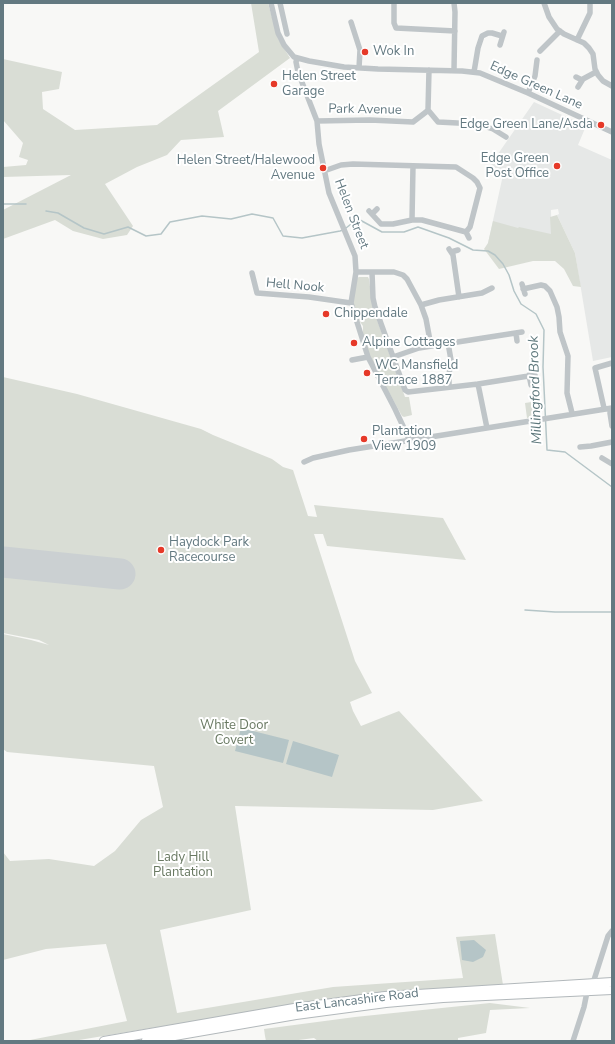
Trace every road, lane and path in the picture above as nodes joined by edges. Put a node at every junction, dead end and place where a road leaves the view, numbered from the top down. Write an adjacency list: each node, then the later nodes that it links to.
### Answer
1 (271, 3): 14 (street)
2 (280, 3): 10 (street)
3 (394, 3): 8 (street)
4 (454, 3): 8 (street)
5 (544, 3): 9 (street)
6 (590, 3): 11 (street)
7 (350, 26): 16 (street)
8 (455, 31): 18 (street)
9 (560, 31): 11 (street); 13 (street)
10 (287, 34)
11 (577, 40): 20 (street)
12 (500, 46): 19 (street)
13 (540, 51)
14 (297, 58): 16 (street, Edge Green Lane); 27 (street, Helen Street)
15 (537, 60): 25 (street)
16 (359, 68): 17 (street, Edge Green Lane)
17 (429, 70): 18 (street, Edge Green Lane); 26 (street)
18 (454, 70): 19 (street, Edge Green Lane)
19 (474, 72): 25 (street, Edge Green Lane)
20 (596, 72): 22 (street); 23 (street)
21 (576, 77): 22 (street)
22 (582, 80): 24 (street)
23 (612, 86)
24 (578, 87)
25 (528, 94): 28 (street, Edge Green Lane)
26 (428, 110): 27 (street, Park Avenue); 29 (street)
27 (317, 121): 31 (street, Helen Street)
28 (612, 132)
29 (506, 137)
30 (413, 166): 31 (street); 33 (street); 34 (street)
31 (324, 170): 37 (street, Helen Street)
32 (377, 209): 33 (street)
33 (412, 220): 34 (street)
34 (466, 232): 35 (street)
35 (468, 238)
36 (458, 250): 42 (street)
37 (356, 272): 38 (street); 43 (street, Helen Street)
38 (372, 272): 44 (street); 49 (street)
39 (252, 273): 43 (street, Hell Nook)
40 (492, 288): 42 (street)
41 (523, 289): 57 (street)
42 (459, 297): 44 (street)
43 (351, 303): 48 (street, Helen Street)
44 (421, 305): 47 (street)
45 (517, 341): 46 (street)
46 (448, 343): 47 (street); 54 (street)
47 (431, 346): 49 (street)
48 (368, 357): 50 (street); 60 (street, Helen Street)
49 (393, 357): 54 (street)
50 (352, 360)
51 (612, 363): 55 (street)
52 (478, 384): 53 (street); 54 (street); 59 (street)
53 (531, 385)
54 (449, 387)
55 (604, 408): 56 (street); 57 (street)
56 (611, 411): 58 (street)
57 (572, 413): 59 (street)
58 (612, 426)
59 (487, 428): 60 (street)
60 (410, 441): 64 (street)
61 (612, 442): 62 (street)
62 (580, 447)
63 (602, 458): 65 (street)
64 (304, 462)
65 (611, 464): 66 (street)
66 (605, 469)
67 (612, 931): 69 (street)
68 (612, 982): 69 (highway, East Lancashire Road)
69 (593, 983): 72 (highway, East Lancashire Road)
70 (612, 990): 71 (highway, East Lancashire Road)
71 (587, 992): 73 (highway, East Lancashire Road); 74 (street)
72 (104, 1041)
73 (146, 1041)
74 (573, 1041)

